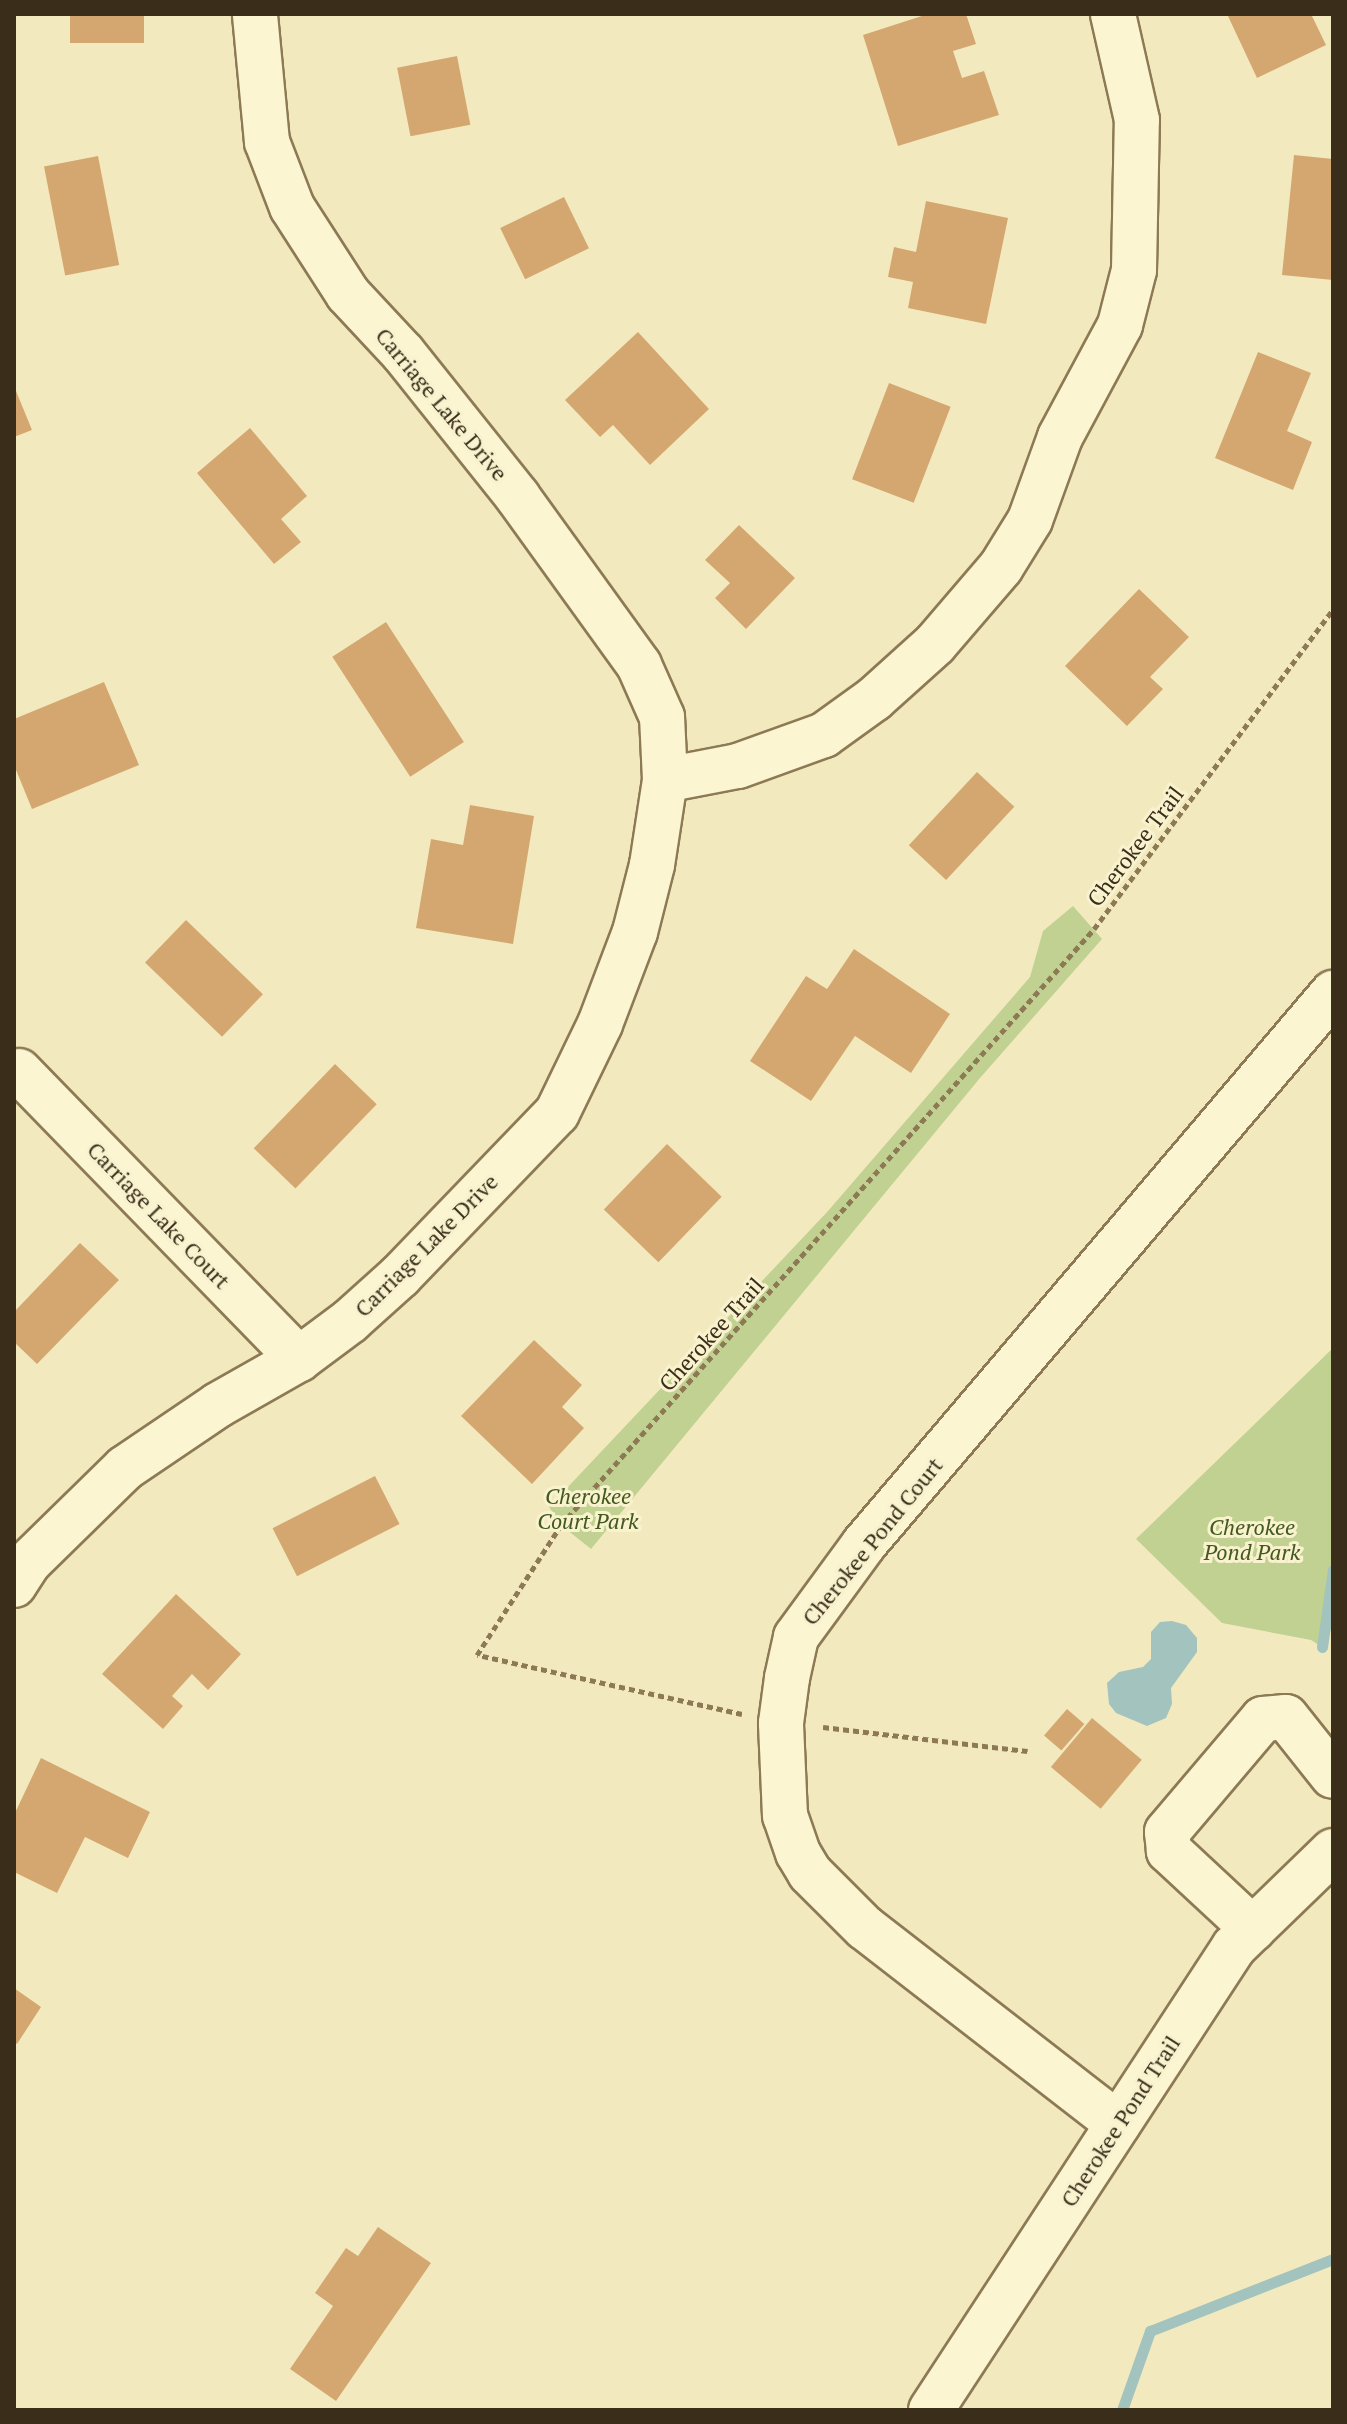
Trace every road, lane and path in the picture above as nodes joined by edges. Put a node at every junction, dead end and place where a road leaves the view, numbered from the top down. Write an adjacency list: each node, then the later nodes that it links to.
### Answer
1 (255, 14): 4 (street, Carriage Lake Drive)
2 (1113, 14): 4 (street)
3 (1333, 609): 9 (path, Cherokee Trail)
4 (665, 780): 7 (street, Carriage Lake Drive)
5 (1333, 993): 9 (street, Cherokee Pond Court)
6 (19, 1071): 7 (street, Carriage Lake Court)
7 (299, 1359): 8 (street, Carriage Lake Drive)
8 (14, 1585)
9 (781, 1723): 10 (path, Cherokee Trail); 14 (street, Cherokee Pond Court)
10 (1028, 1751)
11 (1333, 1776): 13 (street)
12 (1333, 1851): 13 (street, Cherokee Pond Trail)
13 (1253, 1929): 14 (street, Cherokee Pond Trail)
14 (1118, 2124): 15 (street, Cherokee Pond Trail)
15 (931, 2410)

